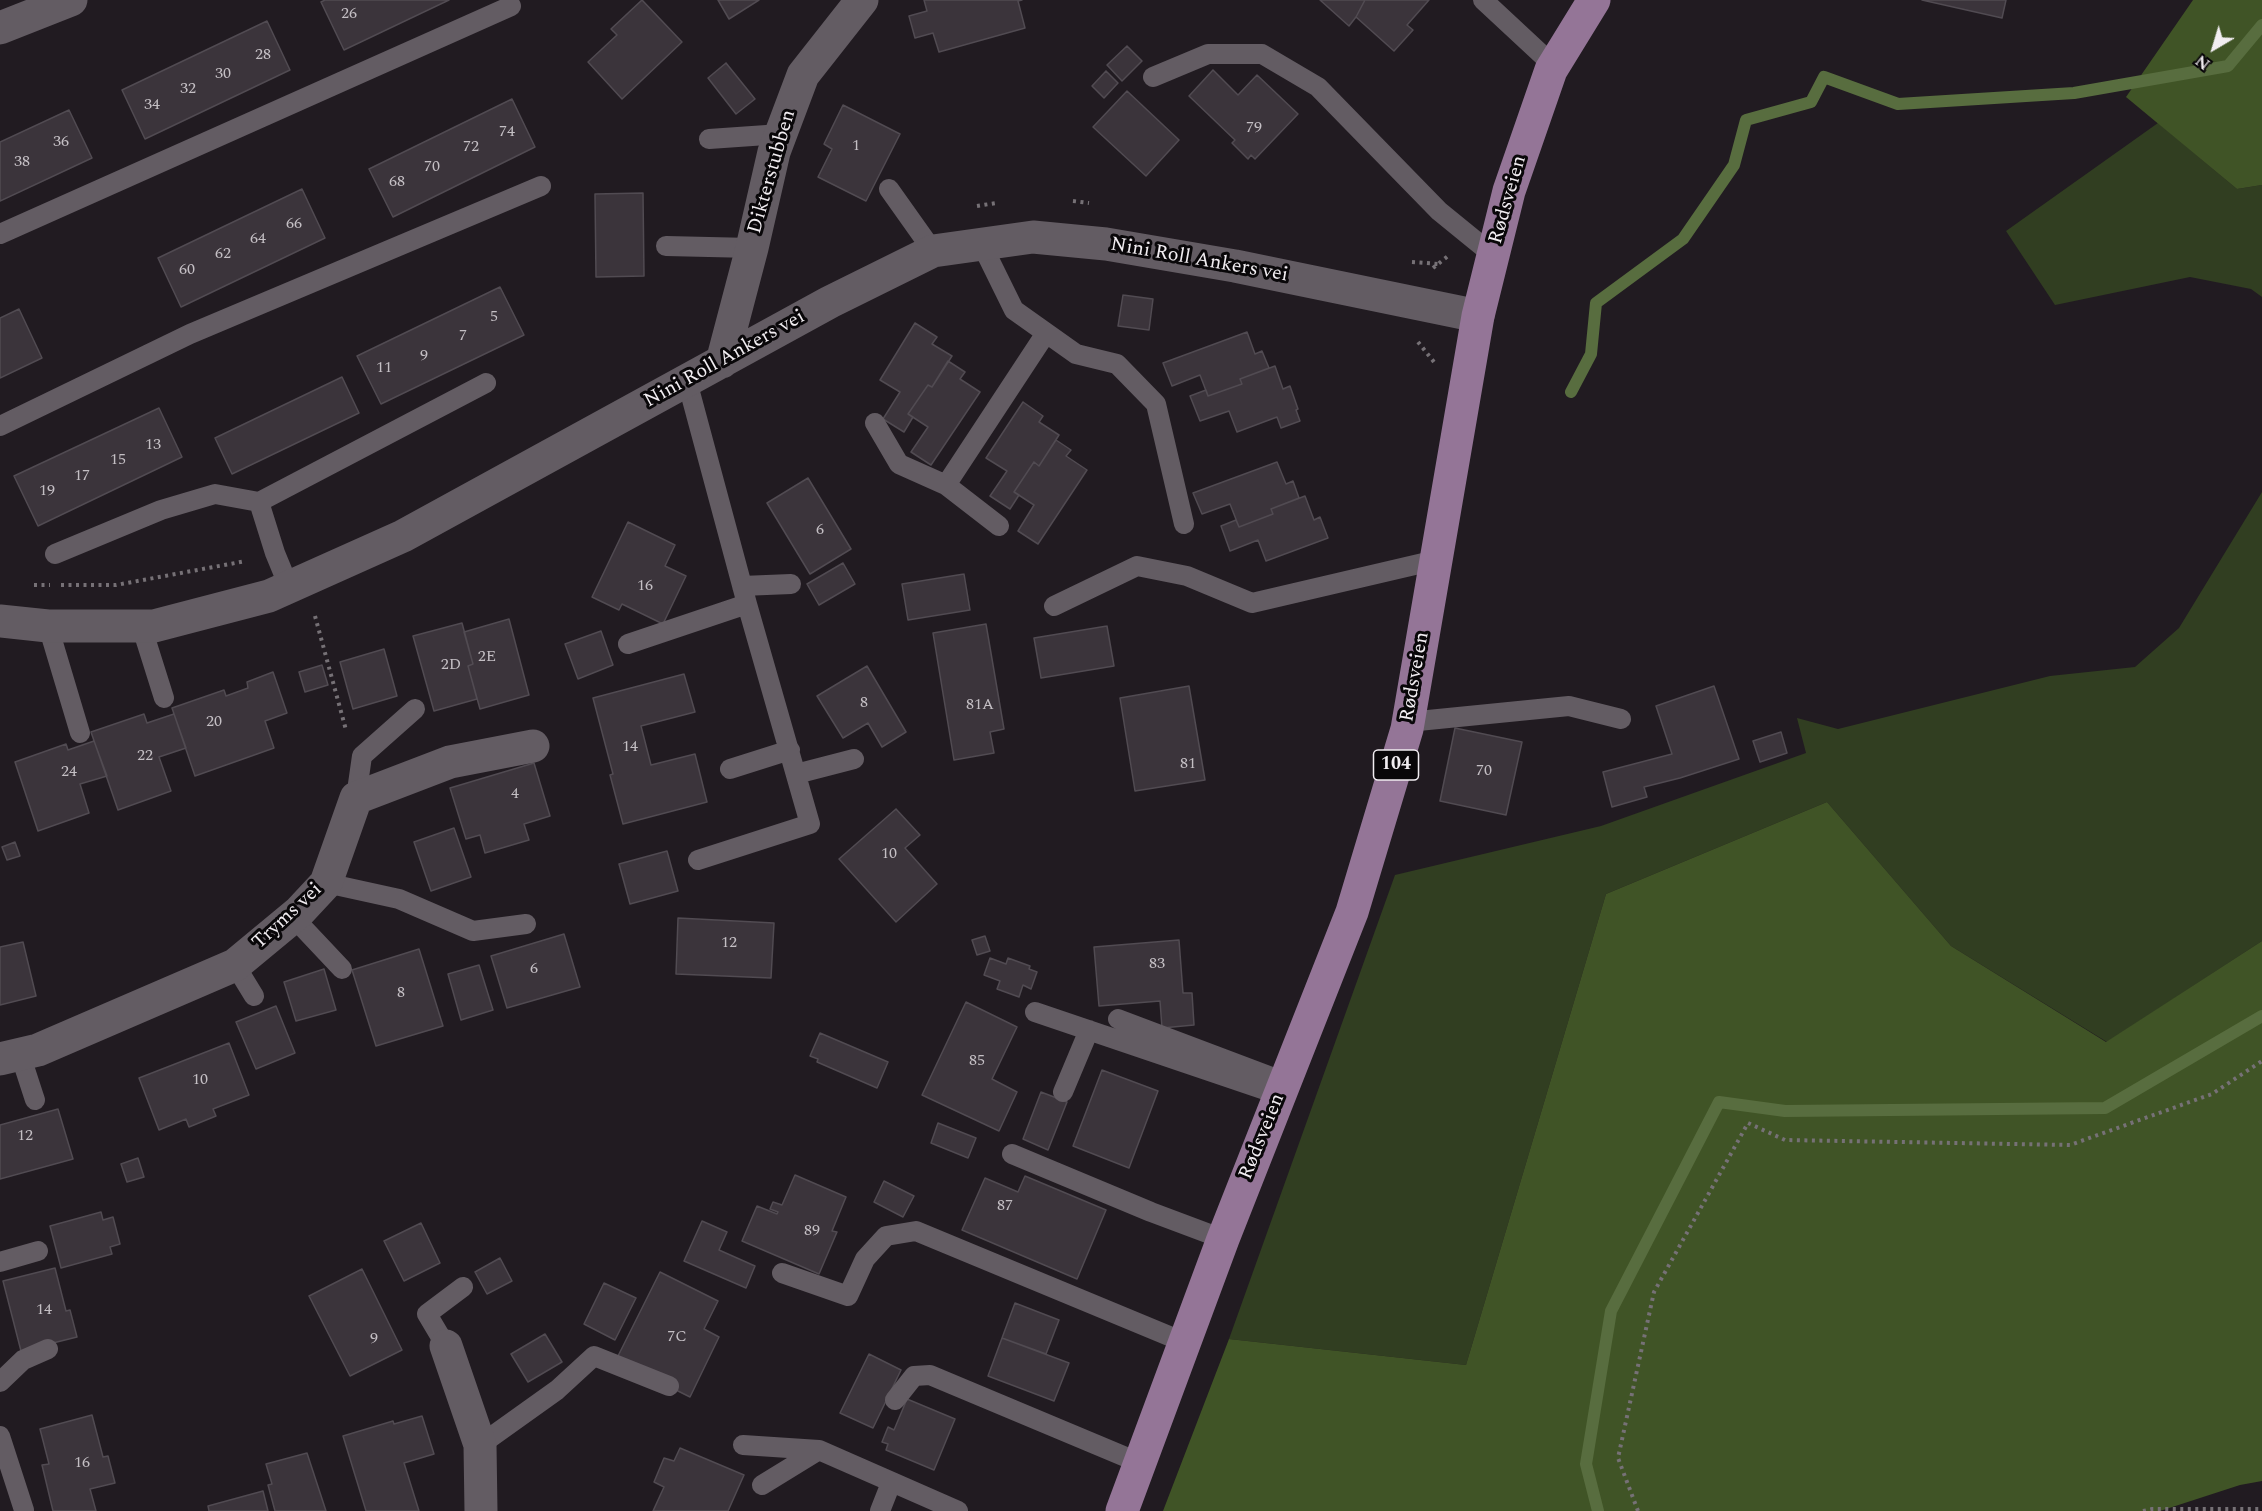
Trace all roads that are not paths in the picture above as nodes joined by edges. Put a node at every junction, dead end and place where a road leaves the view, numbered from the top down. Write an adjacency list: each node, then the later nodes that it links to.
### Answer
1 (70, 0): 6 (street)
2 (1483, 0): 7 (lane)
3 (1594, 0): 7 (main road, Rødsveien / 104)
4 (856, 2): 9 (street, Dikterstubben)
5 (511, 6): 13 (lane)
6 (0, 27)
7 (1554, 66): 18 (main road, Rødsveien / 104)
8 (1153, 77): 18 (lane)
9 (781, 134): 10 (lane); 16 (street, Dikterstubben)
10 (709, 139)
11 (541, 186): 25 (lane)
12 (889, 189): 17 (lane)
13 (0, 234)
14 (981, 243): 17 (street, Nini Roll Ankers vei); 19 (street, Nini Roll Ankers vei); 20 (lane)
15 (666, 246): 16 (lane)
16 (752, 248): 21 (street, Dikterstubben)
17 (933, 251): 21 (street, Nini Roll Ankers vei)
18 (1493, 255): 19 (main road, Rødsveien / 104)
19 (1478, 316): 31 (main road, Rødsveien / 104)
20 (1046, 333): 26 (lane); 28 (lane)
21 (722, 362): 22 (street, Nini Roll Ankers vei)
22 (687, 381): 32 (street, Nini Roll Ankers vei); 34 (lane)
23 (486, 383): 27 (lane)
24 (875, 423): 26 (lane)
25 (0, 426)
26 (946, 485): 29 (lane)
27 (259, 502): 30 (lane); 32 (lane)
28 (1184, 524)
29 (999, 526)
30 (55, 554)
31 (1436, 560): 35 (lane); 43 (main road, Rødsveien / 104)
32 (295, 584): 37 (street, Nini Roll Ankers vei)
33 (791, 584): 34 (lane)
34 (745, 595): 39 (lane); 46 (lane)
35 (1054, 606)
36 (0, 621): 38 (street, Nini Roll Ankers vei)
37 (141, 625): 38 (street, Nini Roll Ankers vei); 40 (lane)
38 (48, 626): 44 (lane)
39 (628, 644)
40 (164, 698)
41 (415, 709): 50 (lane)
42 (1621, 719): 43 (lane)
43 (1408, 722): 62 (main road, Rødsveien / 104)
44 (80, 733)
45 (533, 746): 50 (street)
46 (790, 750): 48 (lane); 49 (lane)
47 (854, 759): 49 (lane)
48 (730, 769)
49 (796, 774): 51 (lane)
50 (356, 798): 52 (street, Tryms vei)
51 (698, 860)
52 (326, 883): 53 (street, Tryms vei); 54 (lane)
53 (293, 917): 55 (street, Tryms vei); 56 (lane)
54 (526, 924)
55 (235, 965): 57 (lane); 61 (street, Tryms vei)
56 (342, 969)
57 (254, 996)
58 (1035, 1012): 60 (lane)
59 (1118, 1018): 62 (lane)
60 (1089, 1030): 62 (lane); 63 (lane)
61 (10, 1057): 64 (lane)
62 (1282, 1088): 66 (main road, Rødsveien / 104)
63 (1062, 1092)
64 (36, 1100)
65 (1012, 1154): 66 (lane)
66 (1223, 1239): 71 (main road, Rødsveien / 104)
67 (38, 1251): 68 (lane)
68 (0, 1262)
69 (782, 1273): 71 (lane)
70 (463, 1287): 72 (lane)
71 (1186, 1343): 81 (main road, Rødsveien / 104)
72 (446, 1346): 78 (street)
73 (48, 1349): 74 (lane)
74 (0, 1382)
75 (669, 1386): 78 (lane)
76 (895, 1400): 81 (lane)
77 (0, 1436): 85 (lane)
78 (480, 1445): 86 (street)
79 (743, 1445): 80 (lane)
80 (819, 1450): 82 (lane); 83 (lane)
81 (1140, 1463): 88 (main road, Rødsveien / 104)
82 (891, 1483): 84 (lane); 87 (lane)
83 (762, 1485)
84 (951, 1509)
85 (24, 1510)
86 (481, 1511)
87 (880, 1511)
88 (1122, 1511)

